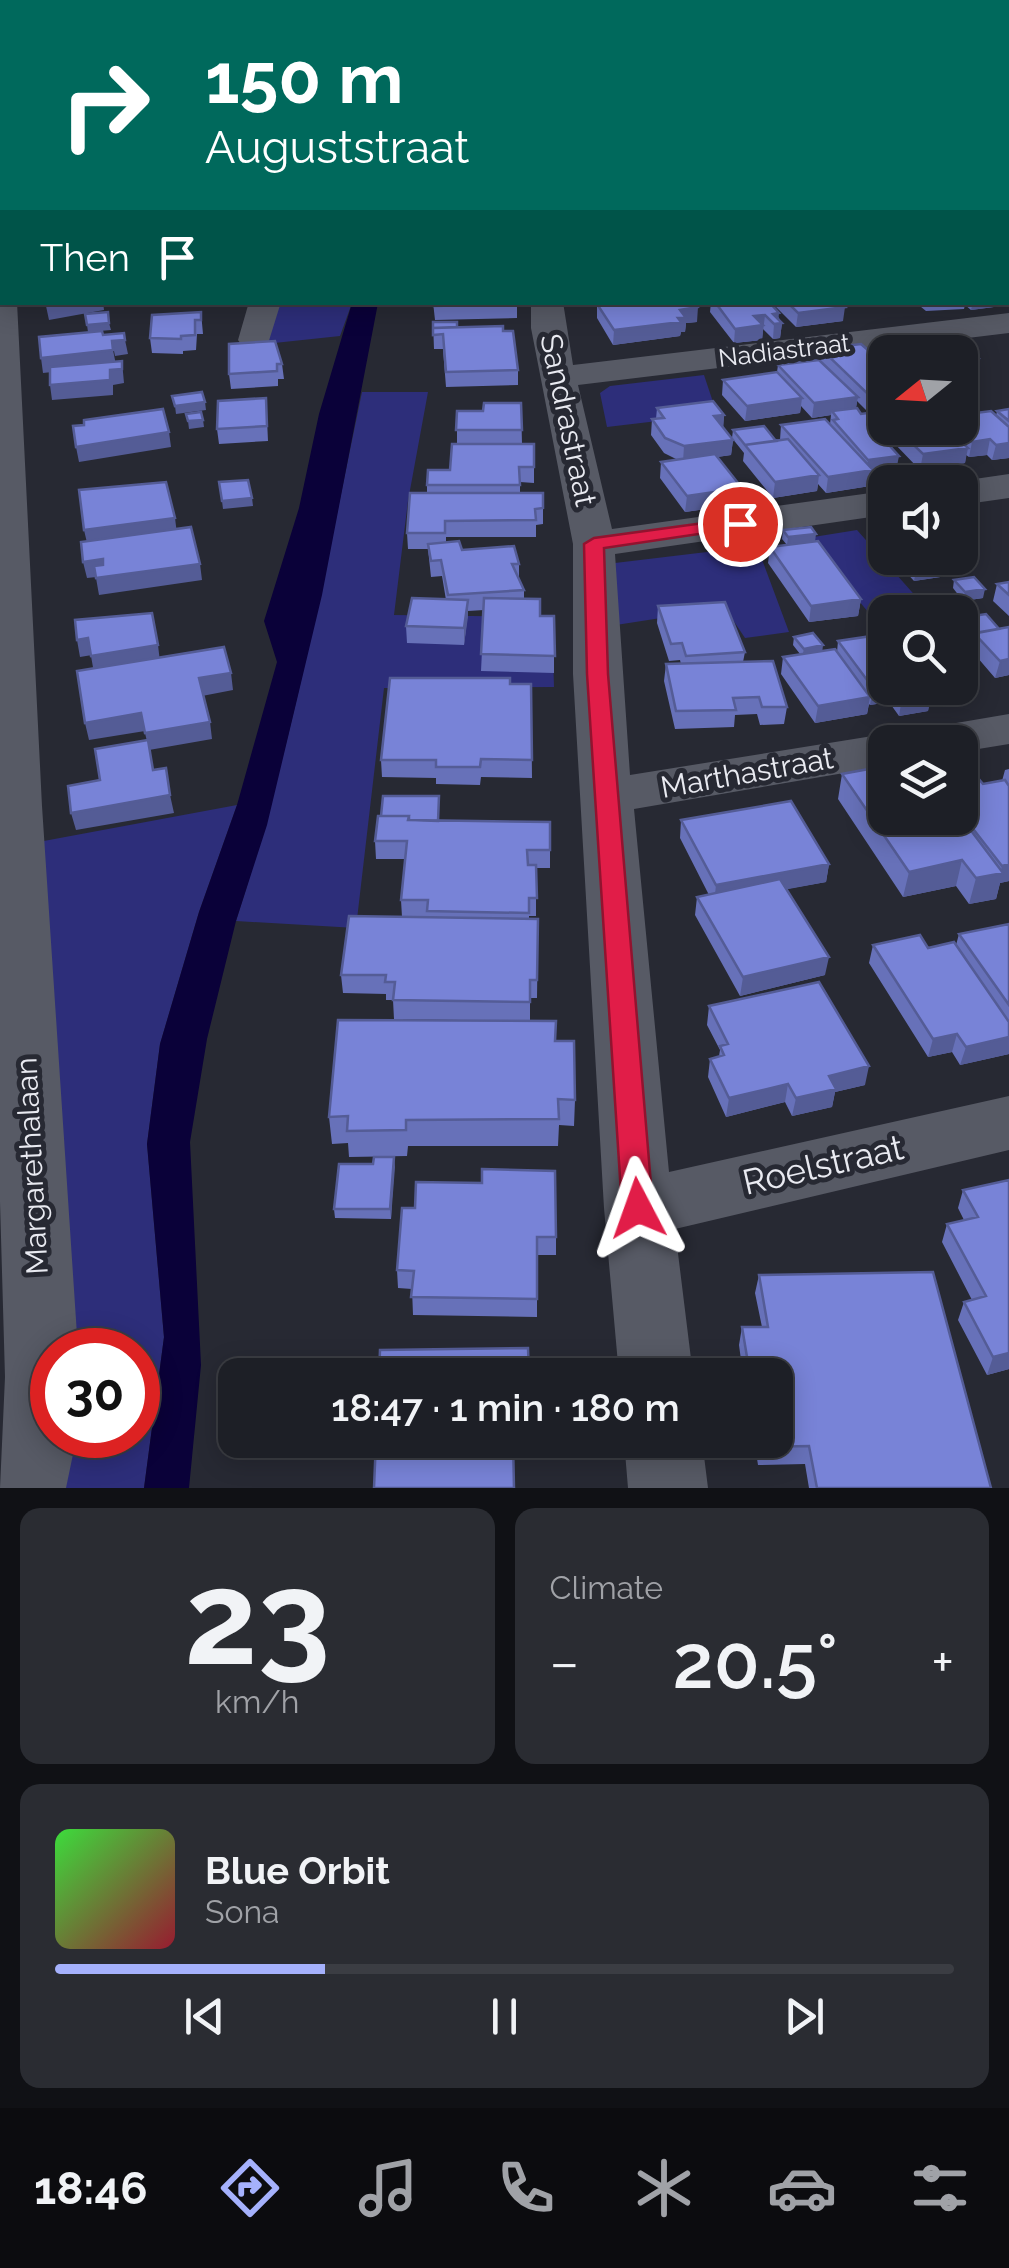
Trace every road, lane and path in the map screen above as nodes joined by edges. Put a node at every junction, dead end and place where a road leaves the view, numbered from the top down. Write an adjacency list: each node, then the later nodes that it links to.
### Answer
1 (2, 305): 19 (street, Margarethalaan)
2 (264, 305): 5 (street)
3 (547, 305): 6 (street, Sandrastraat)
4 (1009, 323): 6 (street, Nadiastraat)
5 (255, 340)
6 (558, 376): 10 (street, Sandrastraat)
7 (1009, 486): 8 (street)
8 (978, 490)
9 (868, 505): 10 (street)
10 (594, 544): 14 (street, Sandrastraat)
11 (1009, 729): 12 (street)
12 (978, 734)
13 (868, 753): 14 (street, Marthastraat)
14 (609, 796): 16 (street, Sandrastraat)
15 (1009, 1123): 16 (street, Roelstraat)
16 (638, 1208): 17 (street, Sandrastraat)
17 (654, 1358)
18 (665, 1458): 20 (street)
19 (26, 1488)
20 (668, 1488)

